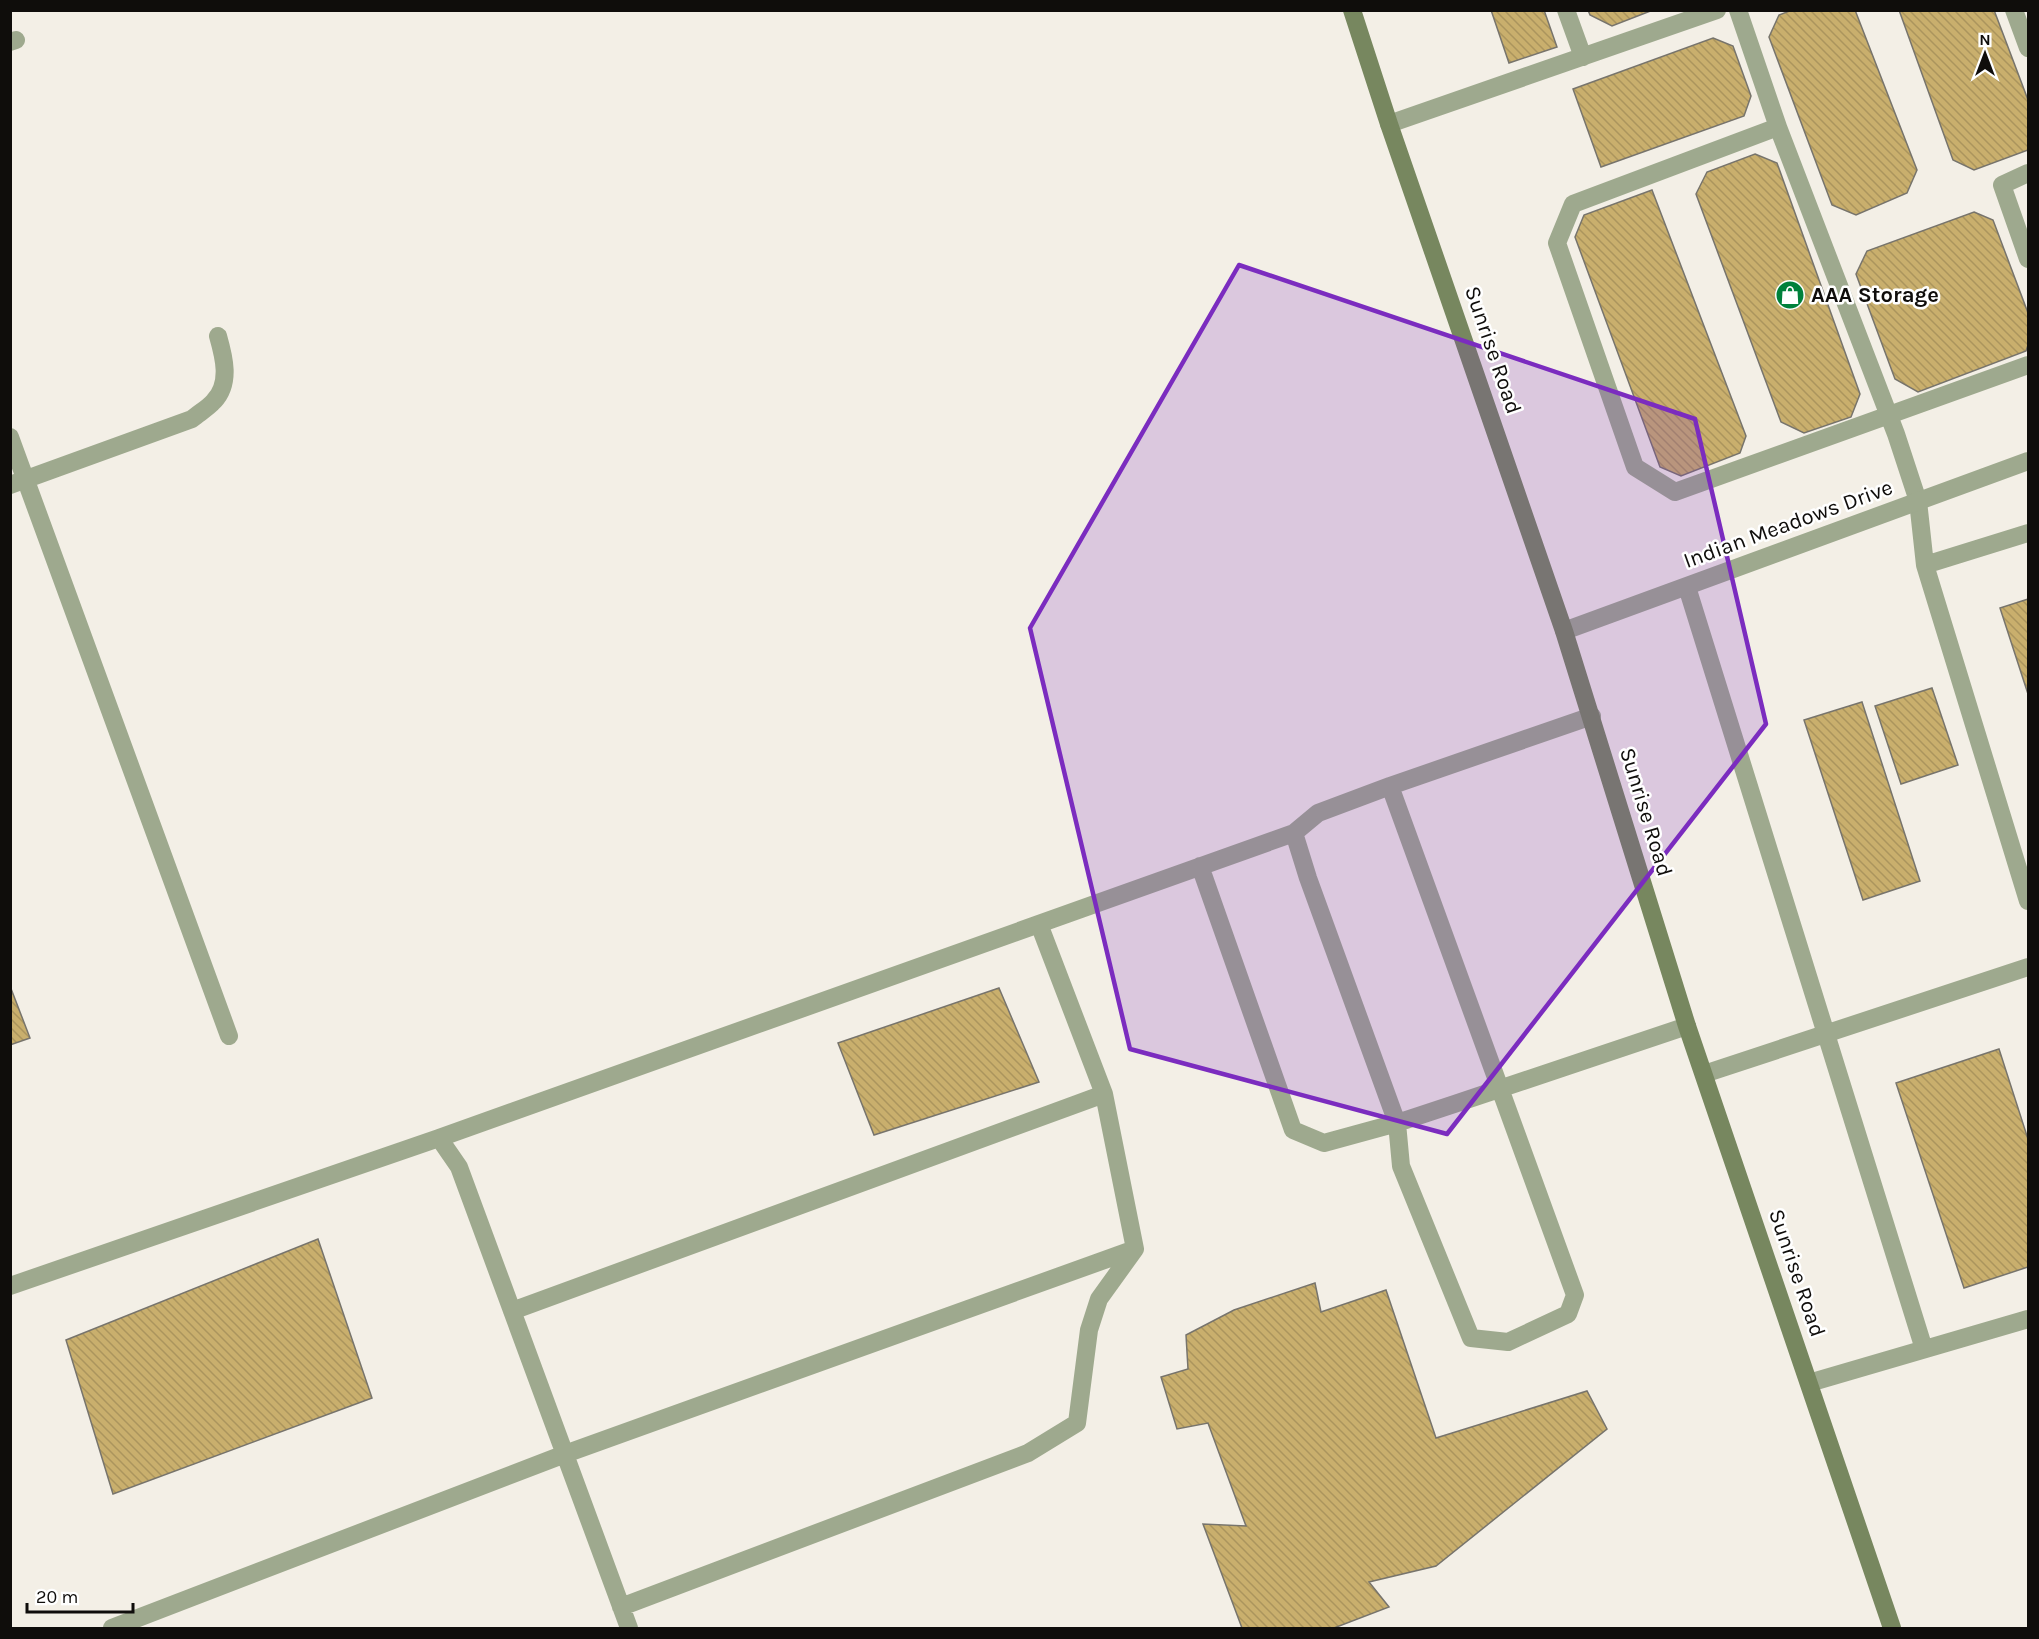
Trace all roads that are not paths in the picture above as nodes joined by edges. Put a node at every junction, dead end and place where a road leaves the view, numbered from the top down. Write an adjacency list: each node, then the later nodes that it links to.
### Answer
1 (1352, 10): 8 (main road, Sunrise Road)
2 (1566, 10): 7 (street)
3 (1717, 10): 7 (street)
4 (1738, 10): 9 (street)
5 (2014, 10): 6 (street)
6 (2028, 48)
7 (1583, 57): 8 (street)
8 (1389, 124): 22 (main road, Sunrise Road)
9 (1778, 127): 14 (street); 14 (street)
10 (2028, 173): 11 (street)
11 (2028, 259)
12 (218, 336): 17 (street)
13 (2028, 365): 14 (street)
14 (1889, 415): 18 (street)
15 (10, 437): 17 (street)
16 (2028, 461): 18 (street, Indian Meadows Drive)
17 (18, 483): 32 (street)
18 (1918, 501): 20 (street); 21 (street, Indian Meadows Drive)
19 (2028, 533): 20 (street)
20 (1925, 565): 27 (street)
21 (1687, 587): 22 (street, Indian Meadows Drive); 31 (street)
22 (1564, 631): 23 (main road, Sunrise Road)
23 (1592, 716): 24 (street); 30 (main road, Sunrise Road)
24 (1390, 786): 25 (street); 34 (street)
25 (1294, 833): 26 (street); 36 (street)
26 (1200, 866): 28 (street); 36 (street)
27 (2028, 901)
28 (1039, 924): 35 (street); 37 (street)
29 (2028, 967): 31 (street)
30 (1687, 1026): 33 (main road, Sunrise Road); 34 (street)
31 (1826, 1033): 33 (street); 42 (street)
32 (230, 1036)
33 (1704, 1074): 43 (main road, Sunrise Road)
34 (1499, 1089): 36 (street); 36 (street)
35 (1104, 1094): 38 (street); 40 (street)
36 (1397, 1123)
37 (439, 1138): 39 (street); 40 (street)
38 (1135, 1249): 44 (street); 45 (street)
39 (10, 1286)
40 (512, 1311): 44 (street)
41 (2028, 1319): 42 (street)
42 (1924, 1349): 43 (street)
43 (1809, 1383): 48 (main road, Sunrise Road)
44 (565, 1454): 45 (street); 46 (street)
45 (621, 1607): 47 (street)
46 (112, 1629)
47 (629, 1629)
48 (1893, 1629)

